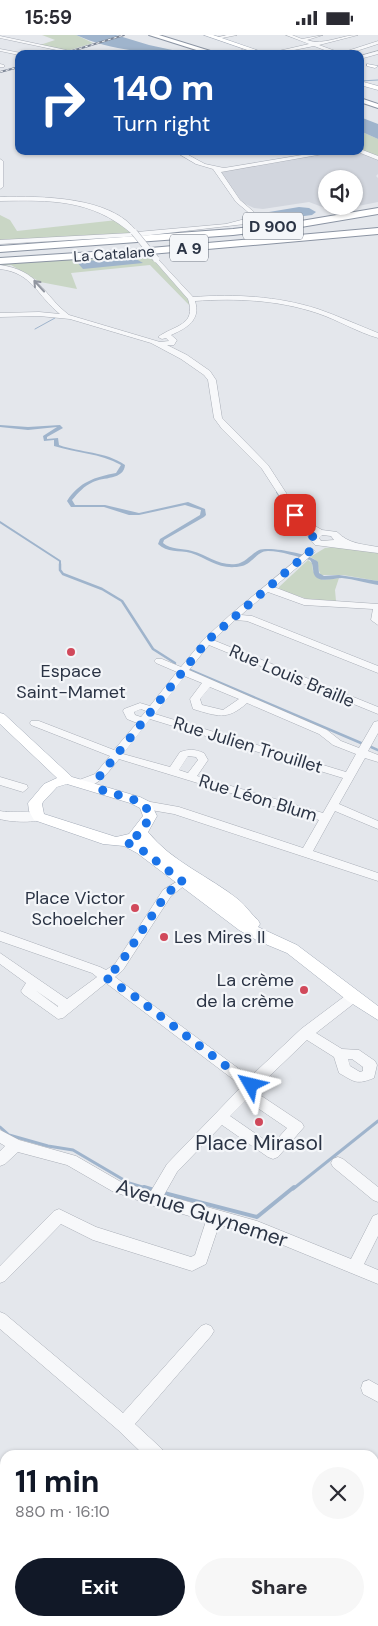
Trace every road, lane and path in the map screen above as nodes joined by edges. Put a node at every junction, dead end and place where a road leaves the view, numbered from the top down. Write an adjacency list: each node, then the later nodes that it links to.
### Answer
1 (152, 35): 16 (highway); 17 (highway)
2 (162, 35): 18 (highway)
3 (167, 35): 19 (highway)
4 (207, 35): 10 (main road)
5 (235, 35): 10 (street)
6 (289, 35): 11 (street)
7 (321, 35): 11 (street)
8 (356, 35): 13 (street)
9 (2, 38): 15 (street)
10 (217, 38): 20 (main road)
11 (303, 40): 13 (street)
12 (378, 42): 23 (street)
13 (316, 45): 21 (street); 22 (street)
14 (0, 50): 25 (street)
15 (61, 50)
16 (199, 50)
17 (203, 50)
18 (211, 50)
19 (215, 50)
20 (253, 50)
21 (291, 50)
22 (331, 50)
23 (353, 50)
24 (378, 52): 26 (street)
25 (15, 53)
26 (370, 65)
27 (364, 84): 28 (main road)
28 (378, 88)
29 (364, 100): 30 (highway)
30 (378, 105)
31 (364, 153): 34 (street)
32 (184, 155): 37 (street)
33 (312, 155): 36 (street)
34 (378, 158)
35 (0, 161): 38 (street)
36 (230, 168): 37 (street)
37 (216, 169): 45 (street)
38 (0, 187)
39 (0, 199): 49 (street, bridge)
40 (378, 204): 44 (highway)
41 (378, 210): 44 (highway, D 900)
42 (378, 219): 44 (highway)
43 (377, 234): 47 (highway, La Catalane / A 9)
44 (172, 237): 46 (highway, D 900); 46 (highway, D 900)
45 (0, 241)
46 (0, 248)
47 (0, 259)
48 (0, 267): 51 (street, one-way to 48)
49 (191, 299): 52 (street); 53 (street)
50 (0, 315): 51 (street)
51 (71, 317): 53 (street)
52 (378, 336)
53 (165, 341): 54 (street)
54 (317, 536): 55 (street); 55 (street); 57 (street)
55 (332, 543): 56 (street); 57 (street)
56 (378, 549)
57 (306, 555): 58 (street)
58 (268, 588): 59 (street); 60 (street)
59 (378, 607): 61 (street)
60 (237, 617): 62 (street); 64 (street)
61 (378, 622)
62 (207, 641): 65 (street); 68 (street, Rue Louis Braille)
63 (159, 661): 65 (street)
64 (378, 670)
65 (182, 672): 66 (street); 69 (street)
66 (208, 683): 67 (street); 67 (street)
67 (244, 700): 74 (street)
68 (378, 711)
69 (147, 715): 75 (street); 78 (street, Rue Julien Trouillet)
70 (0, 717): 80 (main road)
71 (35, 723): 75 (street, Rue Léon Blum)
72 (378, 723): 74 (street)
73 (0, 729): 83 (main road)
74 (363, 753): 76 (street); 78 (street)
75 (116, 755): 77 (street, Rue Léon Blum); 82 (street)
76 (378, 759)
77 (172, 771): 79 (street, Rue Léon Blum); 79 (street, Rue Léon Blum)
78 (348, 775): 85 (street)
79 (191, 777): 90 (street, Rue Léon Blum)
80 (68, 780): 82 (main road); 83 (main road)
81 (0, 781): 84 (street)
82 (101, 783): 86 (main road)
83 (50, 785): 87 (main road)
84 (23, 788)
85 (333, 806): 90 (street); 91 (street)
86 (148, 811): 92 (main road); 94 (street)
87 (37, 812): 89 (street); 93 (main road)
88 (378, 812): 91 (street)
89 (3, 816)
90 (325, 818): 94 (street)
91 (374, 823)
92 (141, 833): 93 (main road); 98 (main road)
93 (126, 842): 96 (main road)
94 (306, 854): 95 (street)
95 (378, 877)
96 (183, 882): 98 (main road); 100 (street)
97 (0, 936): 100 (street)
98 (278, 942): 101 (main road)
99 (0, 958): 100 (street)
100 (105, 977): 105 (street)
101 (353, 997): 102 (main road); 103 (street)
102 (378, 1014)
103 (306, 1033): 104 (street); 105 (street)
104 (340, 1054)
105 (248, 1089): 106 (street); 106 (street)
106 (221, 1117): 111 (street)
107 (0, 1136): 108 (street, Avenue Guynemer)
108 (15, 1145): 109 (street); 111 (street, Avenue Guynemer)
109 (0, 1160)
110 (338, 1163): 112 (street)
111 (158, 1194): 113 (street, Avenue Guynemer)
112 (378, 1196)
113 (214, 1217): 115 (street, Avenue Guynemer); 116 (street)
114 (378, 1221): 115 (street)
115 (355, 1267): 117 (street, Avenue Guynemer)
116 (0, 1276)
117 (378, 1277)
118 (0, 1319): 120 (street)
119 (206, 1331): 120 (street)
120 (124, 1424): 121 (street)
121 (151, 1450)

